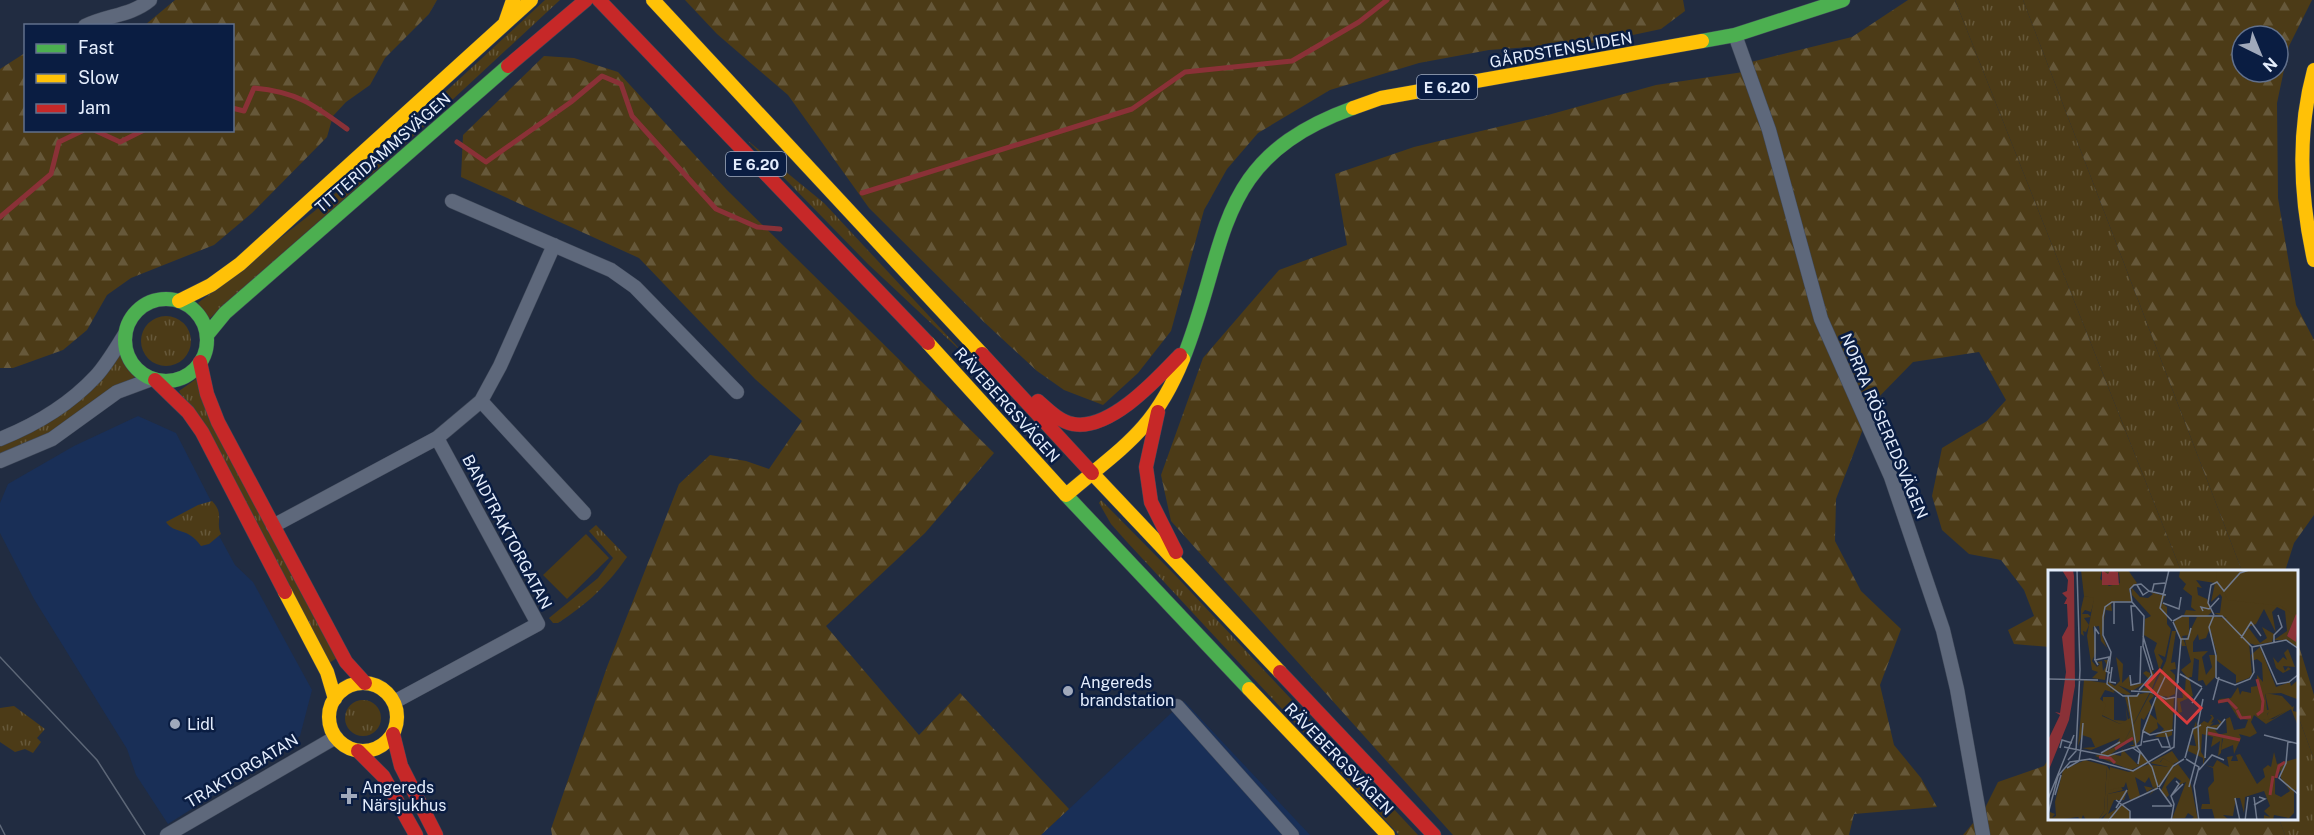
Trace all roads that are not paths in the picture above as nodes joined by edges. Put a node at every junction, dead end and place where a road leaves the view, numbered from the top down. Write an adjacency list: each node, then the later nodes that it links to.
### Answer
1 (150, 0): 9 (street)
2 (513, 0): 8 (main road)
3 (531, 0): 8 (main road, TITTERIDAMMSVÄGEN)
4 (586, 0): 17 (main road, TITTERIDAMMSVÄGEN)
5 (599, 0): 29 (main road, RÄVEBERGSVÄGEN / E 6.20)
6 (653, 0): 20 (main road, RÄVEBERGSVÄGEN / E 6.20)
7 (1844, 0): 10 (main road, GÅRDSTENSLIDEN / E 6.20)
8 (505, 23): 15 (main road, TITTERIDAMMSVÄGEN)
9 (89, 24)
10 (1735, 35): 18 (main road, GÅRDSTENSLIDEN / E 6.20); 46 (street, NORRA RÖSEREDSVÄGEN)
11 (2314, 70): 14 (main road)
12 (452, 201): 13 (street)
13 (554, 245): 22 (street); 23 (street)
14 (2314, 260)
15 (179, 301): 16 (main road); 17 (main road)
16 (125, 334): 21 (main road); 26 (street)
17 (207, 335): 19 (main road)
18 (1187, 348): 20 (main road, E 6.20); 24 (main road, GÅRDSTENSLIDEN / E 6.20)
19 (200, 362): 21 (main road); 31 (main road)
20 (988, 362): 28 (main road, RÄVEBERGSVÄGEN / E 6.20)
21 (154, 379): 27 (street); 34 (main road)
22 (737, 392)
23 (481, 401): 25 (street); 30 (street)
24 (1158, 410): 28 (main road, GÅRDSTENSLIDEN / E 6.20); 32 (main road, RÄVEBERGSVÄGEN)
25 (437, 438): 31 (street); 35 (street, BANDTRAKTORGATAN)
26 (0, 439)
27 (0, 461)
28 (1092, 473): 29 (main road, GÅRDSTENSLIDEN / E 6.20); 32 (main road, RÄVEBERGSVÄGEN)
29 (1066, 495): 44 (main road, RÄVEBERGSVÄGEN)
30 (584, 513)
31 (273, 526): 33 (main road)
32 (1195, 582): 45 (main road, RÄVEBERGSVÄGEN)
33 (365, 684): 34 (main road); 35 (main road)
34 (335, 699): 38 (main road)
35 (394, 702): 37 (main road)
36 (1177, 706): 43 (street)
37 (393, 734): 39 (main road); 42 (main road)
38 (336, 737): 39 (main road); 40 (street, TRAKTORGATAN)
39 (358, 751): 41 (main road)
40 (166, 835)
41 (416, 835)
42 (436, 835)
43 (1292, 835)
44 (1388, 835)
45 (1434, 835)
46 (1983, 835)

